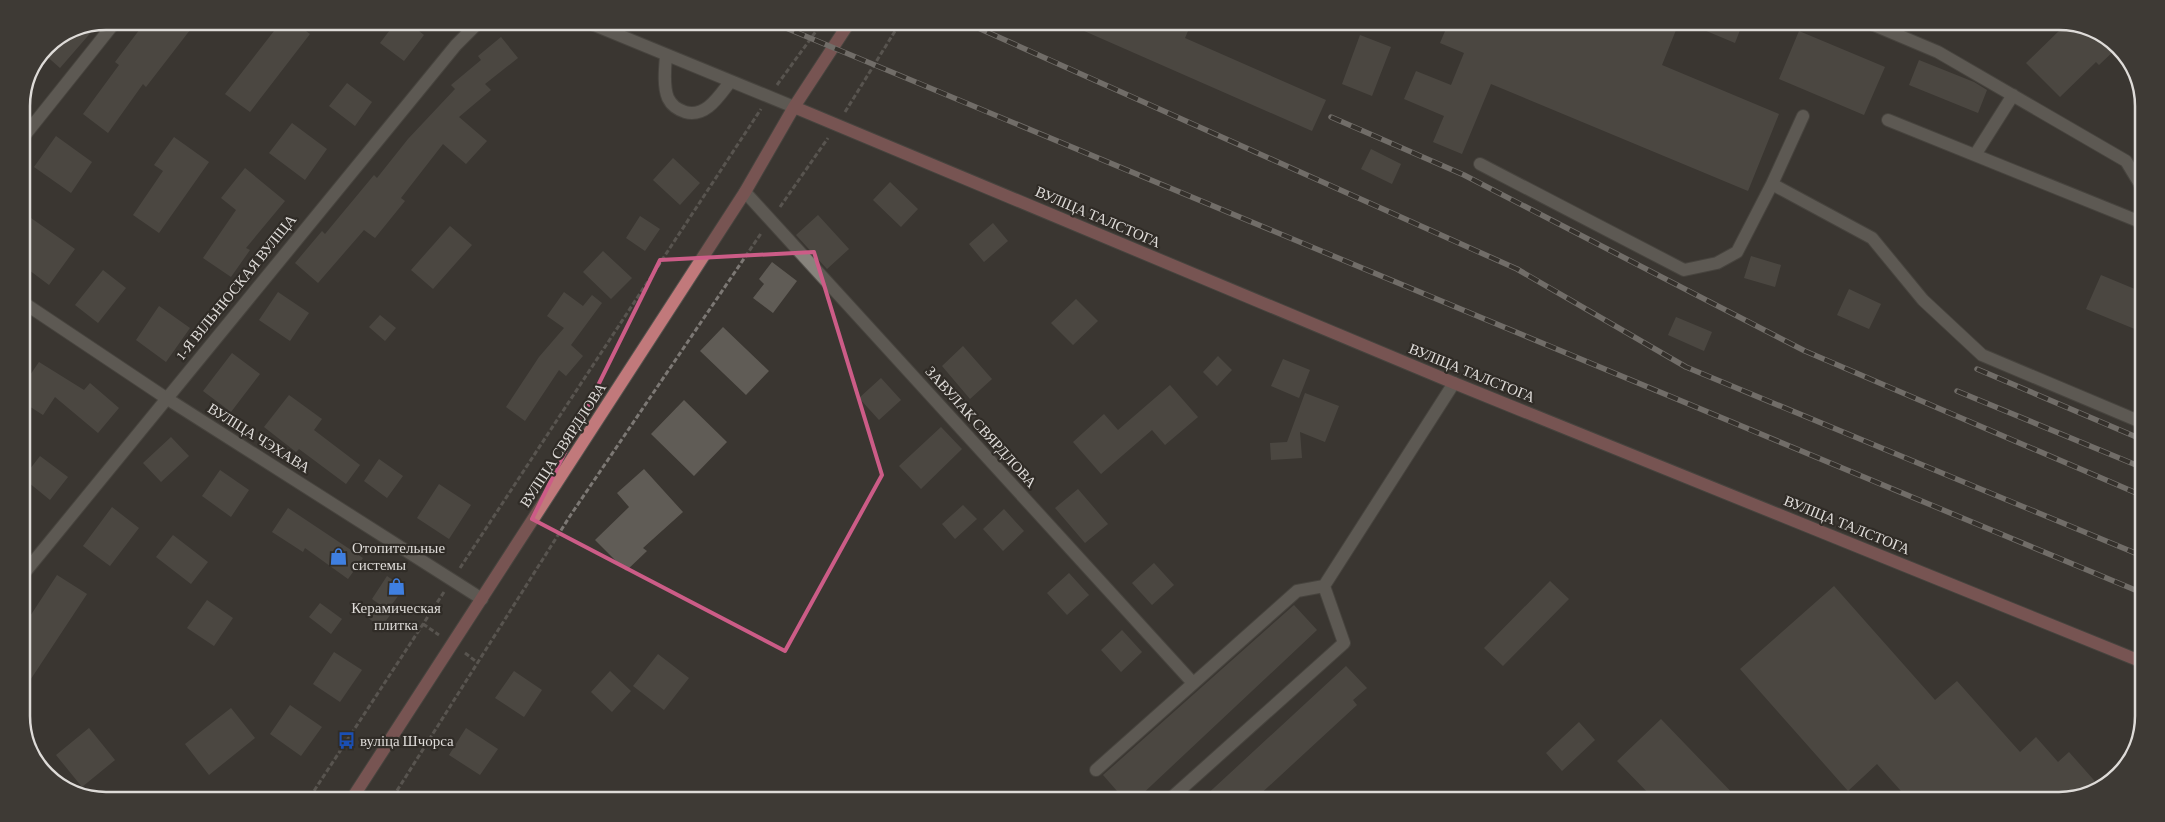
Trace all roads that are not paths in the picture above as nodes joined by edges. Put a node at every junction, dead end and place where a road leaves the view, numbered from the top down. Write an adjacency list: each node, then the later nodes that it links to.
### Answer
1 (109, 30): 12 (street)
2 (471, 30): 21 (street, 1-Я ВІЛЬНЮСКАЯ ВУЛІЦА)
3 (606, 30): 6 (street)
4 (844, 30): 9 (main road, ВУЛІЦА СВЯРДЛОВА)
5 (1886, 30): 8 (street)
6 (666, 56): 7 (street); 7 (street)
7 (730, 82): 9 (street)
8 (2013, 95): 13 (street); 15 (street)
9 (794, 107): 17 (main road, ВУЛІЦА СВЯРДЛОВА); 20 (main road, ВУЛІЦА ТАЛСТОГА)
10 (1803, 116): 16 (street)
11 (1888, 120): 13 (street)
12 (30, 129)
13 (1975, 155): 18 (street)
14 (1480, 164): 16 (street)
15 (2135, 176)
16 (1772, 184): 22 (street)
17 (745, 192): 25 (main road, ВУЛІЦА СВЯРДЛОВА); 27 (street, ЗАВУЛАК СВЯРДЛОВА)
18 (2135, 220)
19 (30, 307): 21 (street, ВУЛІЦА ЧЭХАВА)
20 (1454, 383): 24 (street); 26 (main road, ВУЛІЦА ТАЛСТОГА)
21 (166, 398): 23 (street, 1-Я ВІЛЬНЮСКАЯ ВУЛІЦА); 25 (street, ВУЛІЦА ЧЭХАВА)
22 (2135, 419)
23 (30, 567)
24 (1324, 586): 27 (street); 30 (street)
25 (482, 599): 29 (main road, ВУЛІЦА СВЯРДЛОВА)
26 (2135, 659)
27 (1194, 684): 28 (street)
28 (1096, 770)
29 (356, 792)
30 (1178, 792)

